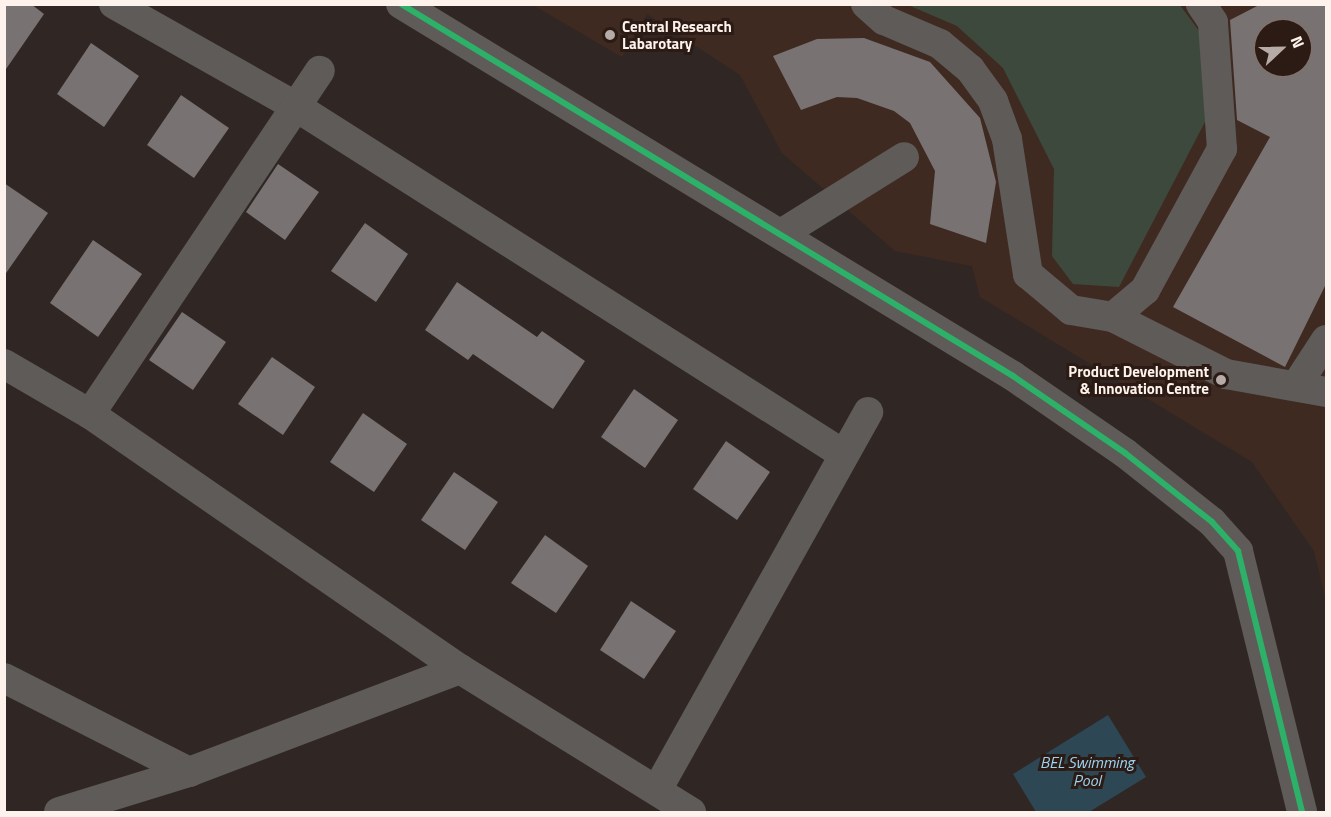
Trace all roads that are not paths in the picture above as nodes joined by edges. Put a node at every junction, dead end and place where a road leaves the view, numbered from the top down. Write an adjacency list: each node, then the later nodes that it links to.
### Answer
1 (114, 4): 6 (street)
2 (401, 4): 8 (street)
3 (866, 4): 9 (street)
4 (1201, 4): 9 (street)
5 (320, 71): 6 (street)
6 (295, 106): 15 (street); 16 (street)
7 (904, 157): 8 (street)
8 (781, 234): 23 (street)
9 (1113, 317): 12 (street)
10 (1326, 340): 12 (street)
11 (4, 364): 15 (street)
12 (1296, 386): 13 (street)
13 (1326, 392)
14 (868, 412): 16 (street)
15 (90, 414): 17 (street)
16 (843, 454): 20 (street)
17 (460, 669): 19 (street); 20 (street)
18 (4, 678): 19 (street)
19 (189, 772): 21 (street)
20 (657, 790): 22 (street)
21 (59, 813)
22 (691, 813)
23 (1302, 813)

